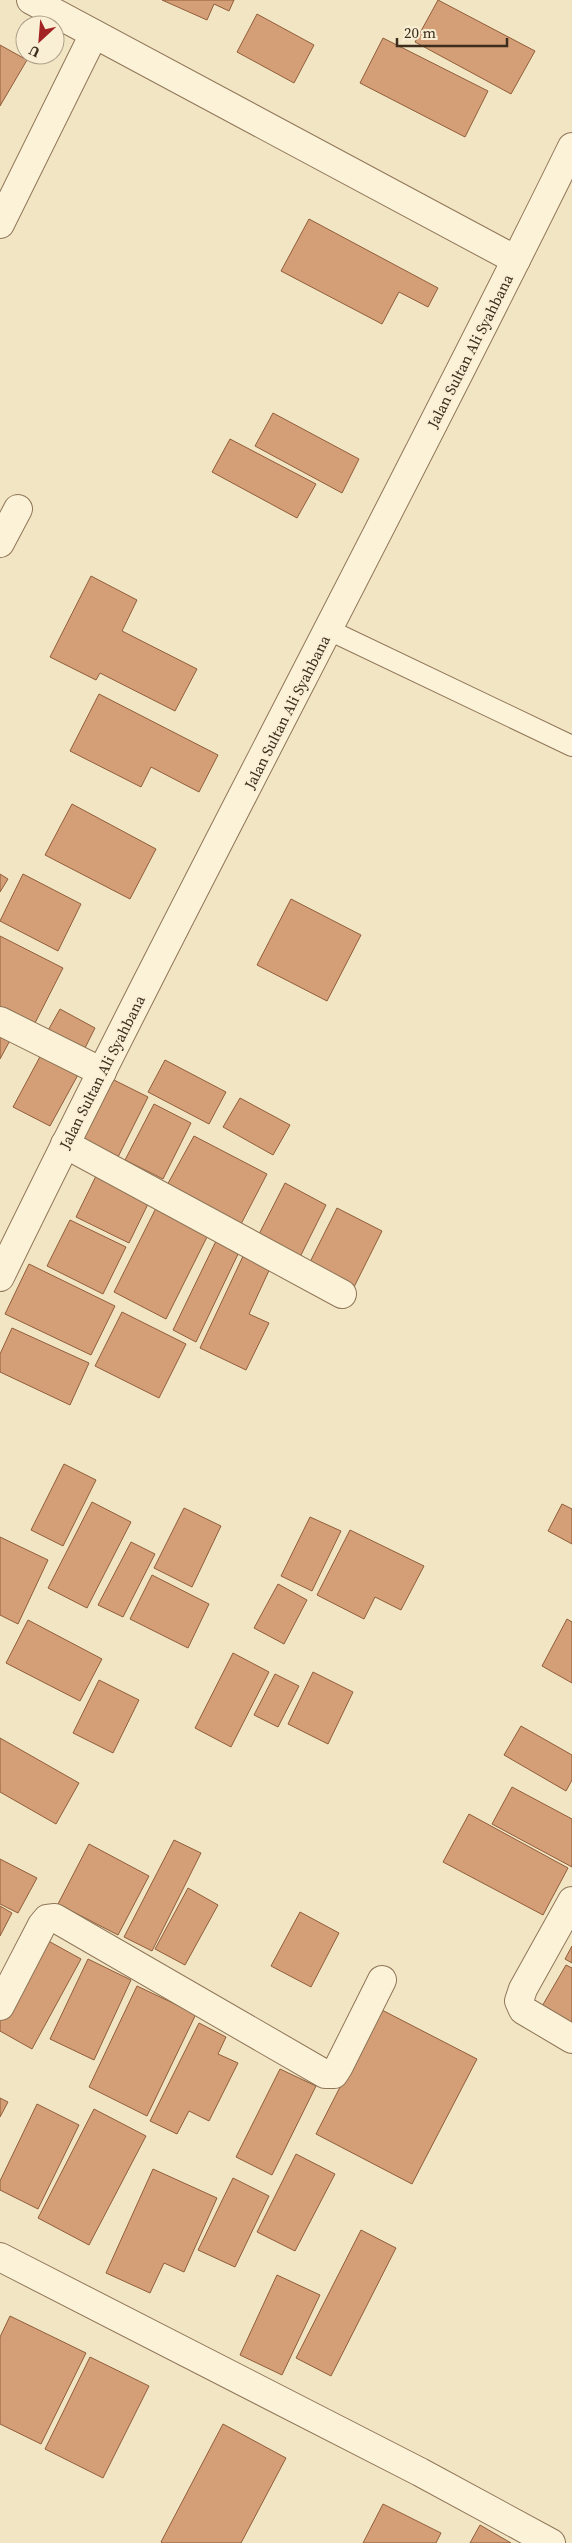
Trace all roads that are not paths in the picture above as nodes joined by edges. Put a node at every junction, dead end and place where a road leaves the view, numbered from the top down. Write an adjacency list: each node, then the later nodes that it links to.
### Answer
1 (31, 0): 2 (street)
2 (94, 34): 4 (street); 5 (street)
3 (572, 147): 5 (street, Jalan Sultan Ali Syahbana)
4 (0, 224)
5 (516, 260): 8 (street, Jalan Sultan Ali Syahbana)
6 (18, 509): 7 (street)
7 (0, 543)
8 (329, 630): 9 (lane); 11 (street, Jalan Sultan Ali Syahbana)
9 (572, 746)
10 (0, 1021): 11 (street)
11 (102, 1072): 12 (street, Jalan Sultan Ali Syahbana)
12 (65, 1144): 13 (street, Jalan Sultan Ali Syahbana); 14 (street)
13 (0, 1277)
14 (342, 1294)
15 (572, 1901): 18 (street)
16 (382, 1980): 17 (street)
17 (0, 2006)
18 (572, 2040)
19 (0, 2258): 20 (street)
20 (551, 2543)

